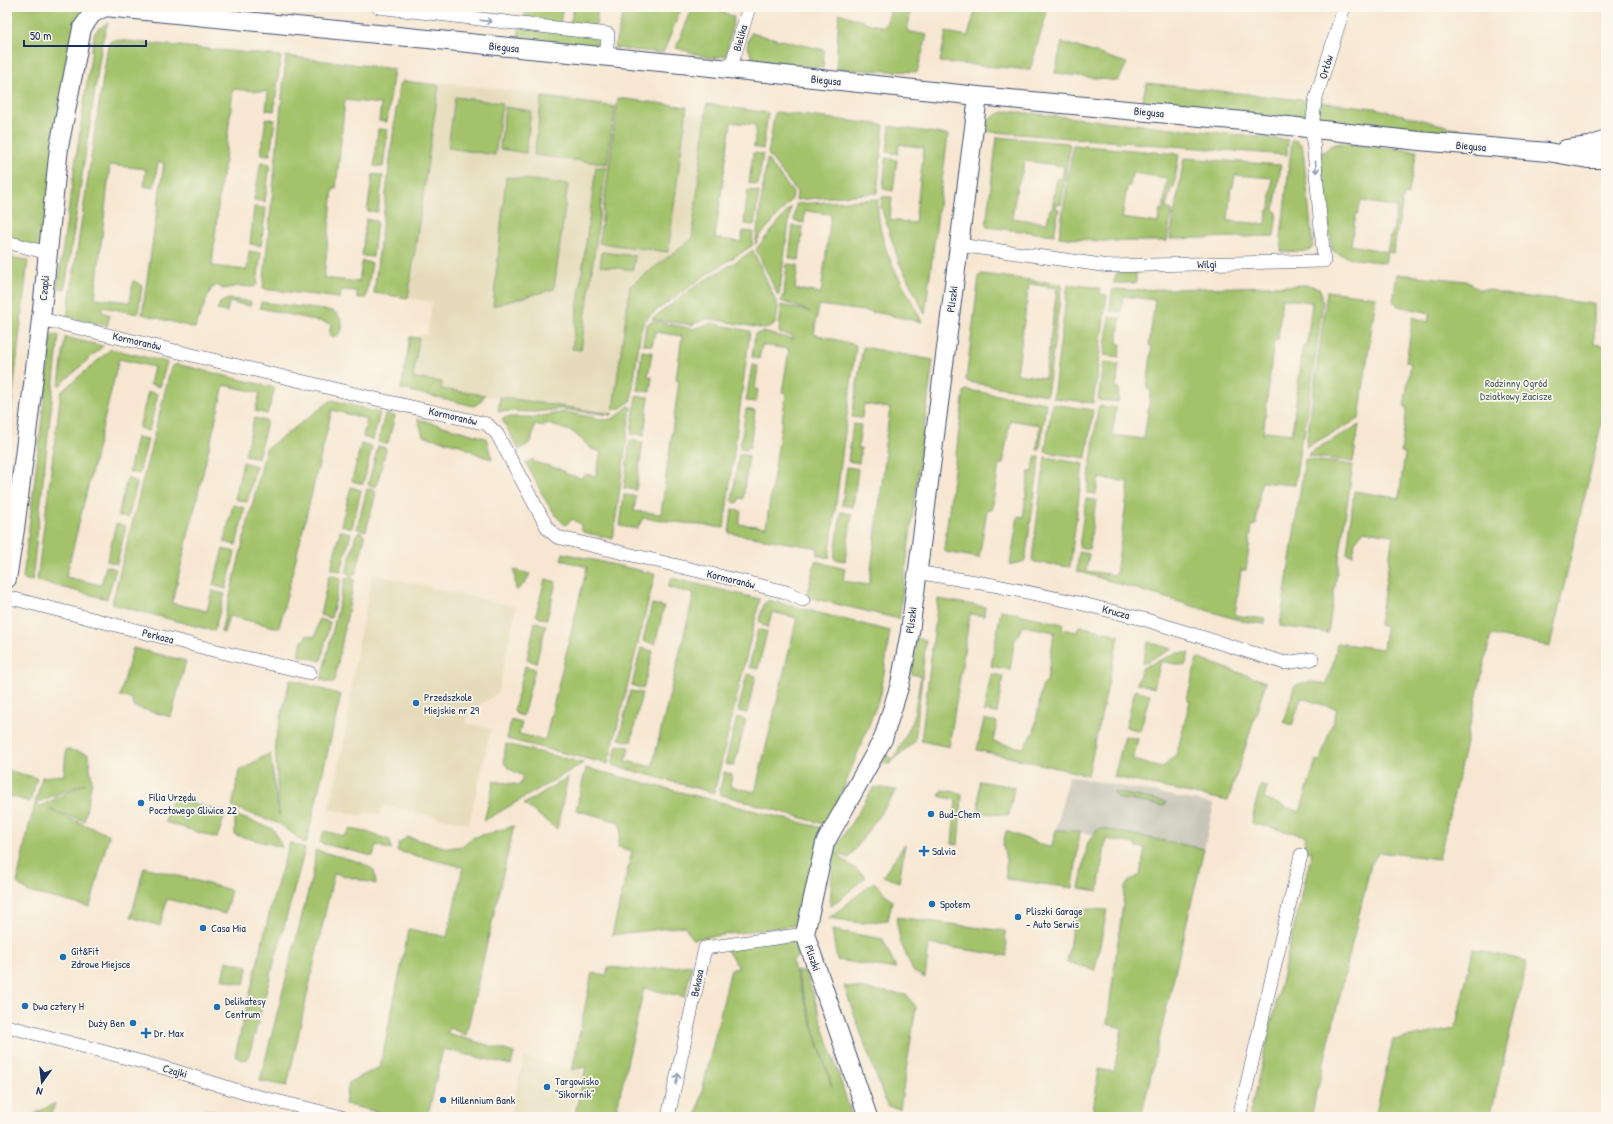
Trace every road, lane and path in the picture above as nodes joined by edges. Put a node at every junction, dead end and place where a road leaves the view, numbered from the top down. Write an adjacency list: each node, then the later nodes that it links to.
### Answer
1 (111, 7): 5 (street, Biegusa); 14 (street, Czapli)
2 (378, 7): 5 (street, one-way to 5)
3 (749, 7): 6 (street, Bielika)
4 (1344, 7): 8 (street, Orłów)
5 (606, 57): 6 (street, Biegusa)
6 (730, 70): 7 (street, Biegusa)
7 (978, 96): 8 (street, Biegusa); 13 (street, Pliszki)
8 (1312, 129): 10 (street, Biegusa); 13 (street, Wilgi, one-way to 13)
9 (1606, 140): 10 (street, Biegusa)
10 (1548, 152): 11 (street, Biegusa)
11 (1606, 159)
12 (7, 242): 14 (street)
13 (959, 246): 16 (street, Pliszki)
14 (48, 253): 15 (street, Czapli)
15 (41, 318): 17 (street, Czapli); 19 (street, Kormoranów)
16 (916, 572): 20 (street, Krucza); 23 (street, Pliszki)
17 (7, 579)
18 (7, 597): 21 (street, Perkoza)
19 (803, 600)
20 (1312, 659)
21 (310, 673)
22 (1302, 854): 28 (street)
23 (805, 934): 26 (street, Bekasa, one-way to 23); 27 (street, Pliszki)
24 (7, 1026): 25 (street, Czajki)
25 (342, 1117)
26 (668, 1117)
27 (868, 1117)
28 (1239, 1117)

